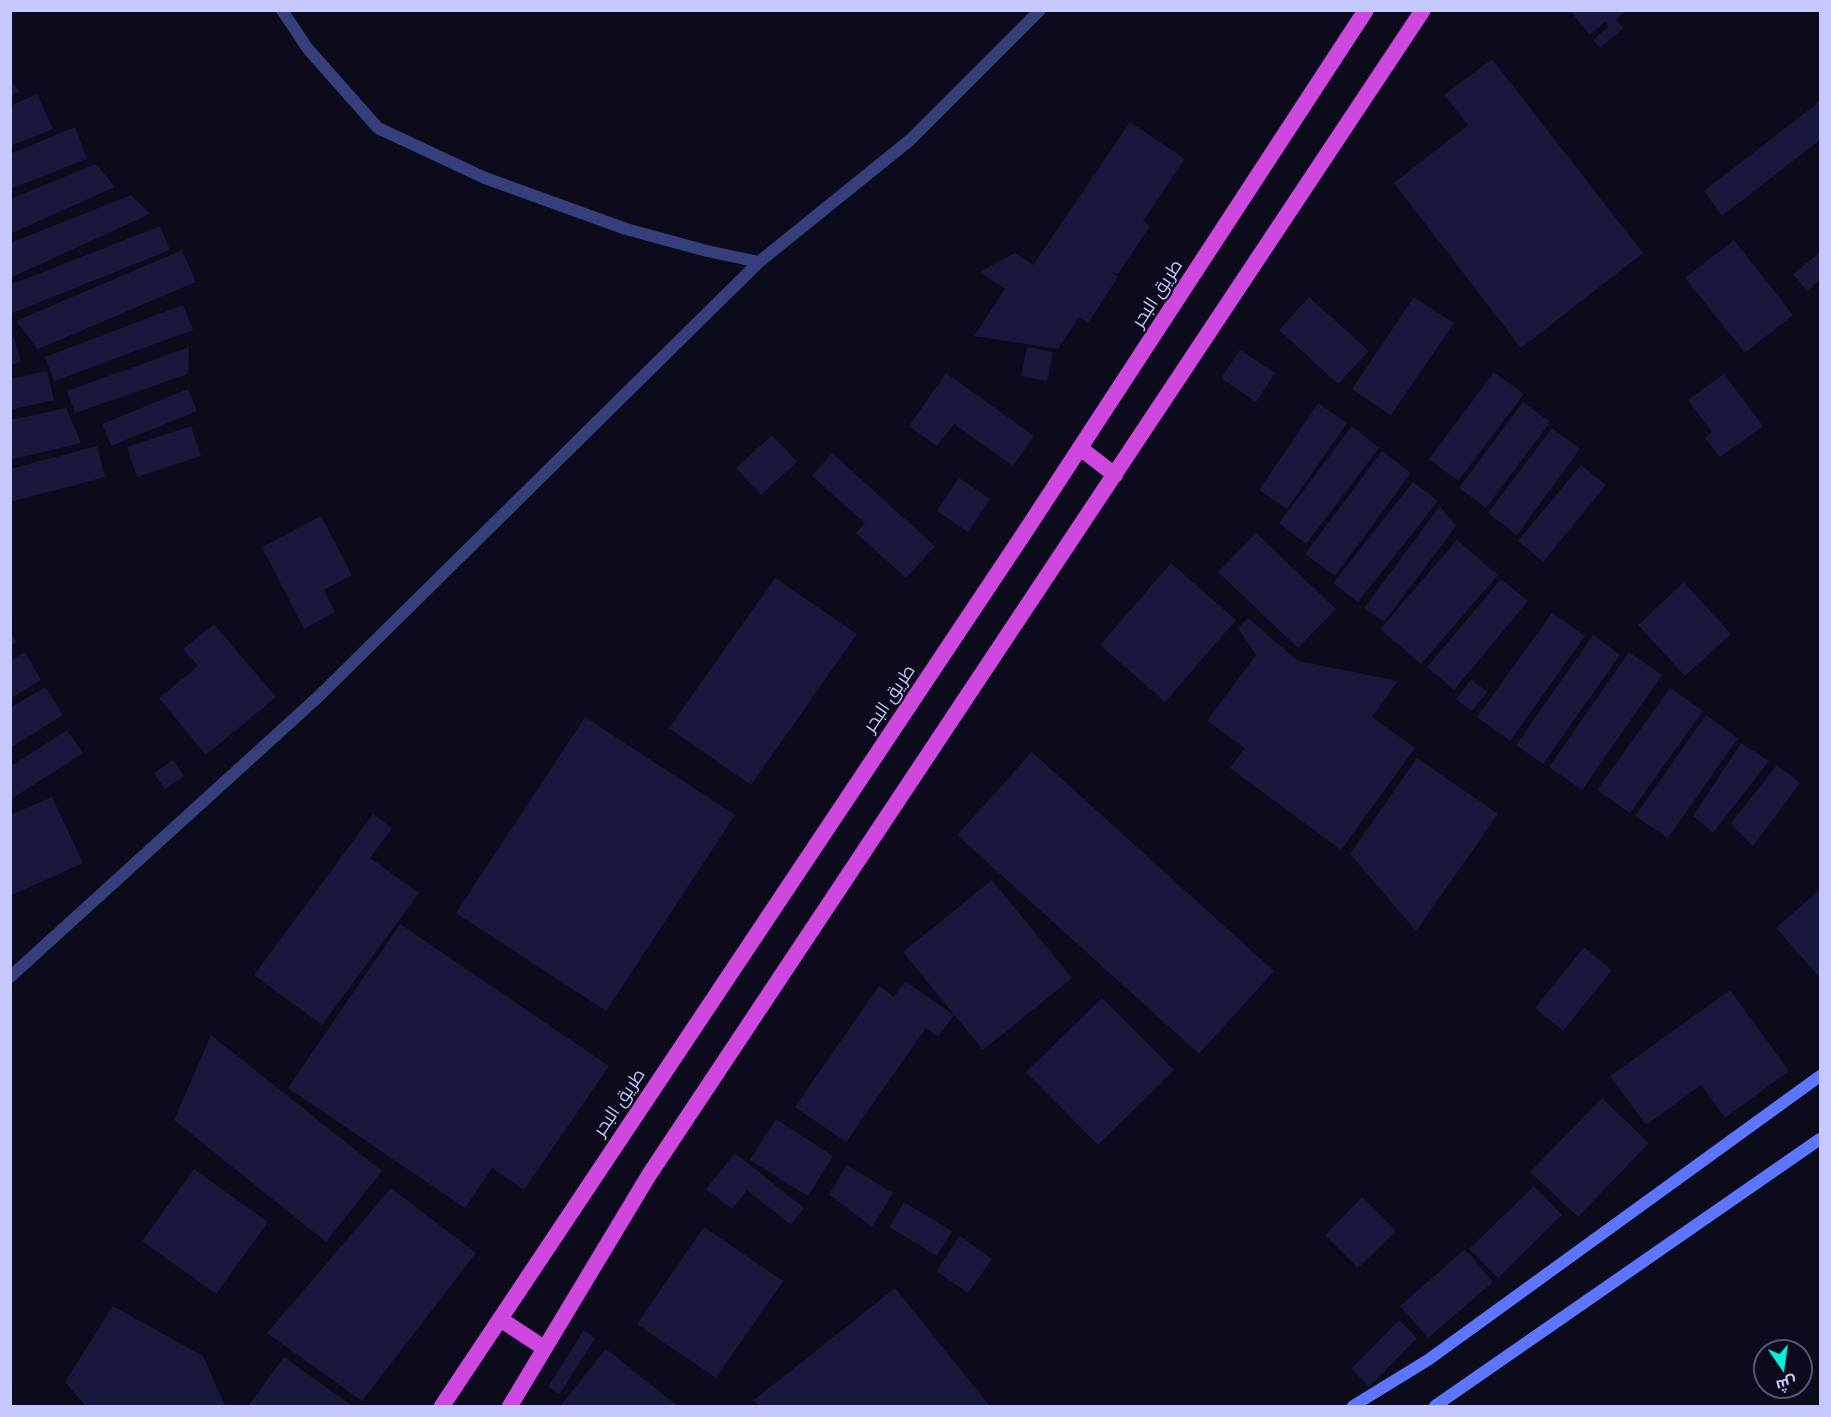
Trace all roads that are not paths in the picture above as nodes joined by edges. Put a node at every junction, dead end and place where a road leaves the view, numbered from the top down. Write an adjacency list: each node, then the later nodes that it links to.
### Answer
1 (282, 10): 5 (street)
2 (1040, 10): 5 (street)
3 (1366, 10): 6 (highway, طريق البحر)
4 (1423, 10): 7 (highway)
5 (759, 262): 8 (street)
6 (1080, 448): 7 (highway); 11 (highway, طريق البحر)
7 (1116, 475): 12 (highway)
8 (10, 977)
9 (1821, 1076): 15 (main road)
10 (1821, 1139): 16 (main road)
11 (500, 1319): 12 (highway); 13 (highway, طريق البحر)
12 (544, 1348): 14 (highway)
13 (442, 1407)
14 (510, 1407)
15 (1353, 1407)
16 (1435, 1407)

